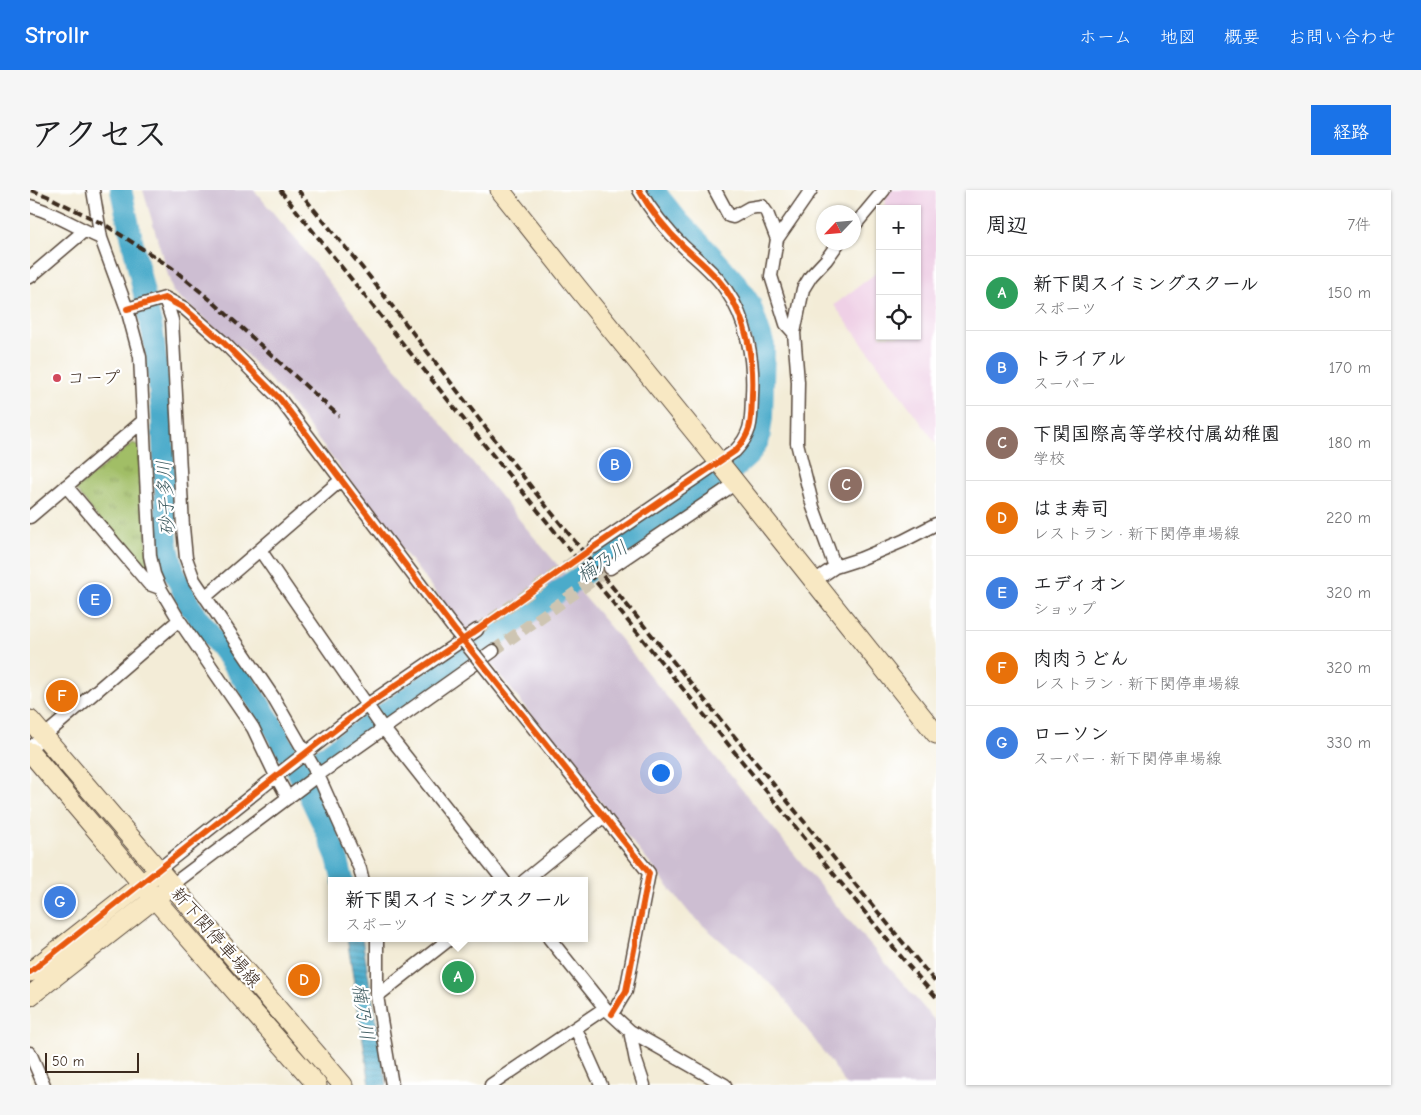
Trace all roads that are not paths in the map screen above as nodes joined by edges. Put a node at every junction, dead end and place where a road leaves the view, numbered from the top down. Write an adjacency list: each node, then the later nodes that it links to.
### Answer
1 (93, 190): 10 (street)
2 (500, 190): 18 (street)
3 (639, 190): 18 (street)
4 (715, 190): 11 (street)
5 (811, 190): 11 (street)
6 (884, 190): 8 (street)
7 (30, 206): 9 (street)
8 (861, 218)
9 (84, 231): 10 (street); 13 (street)
10 (101, 238): 15 (street)
11 (777, 239): 16 (street)
12 (833, 250): 16 (street)
13 (30, 277)
14 (162, 299): 15 (street); 19 (street); 30 (street)
15 (130, 308): 17 (street)
16 (794, 333): 26 (street)
17 (143, 421): 21 (street); 29 (street)
18 (720, 462): 20 (street); 24 (street)
19 (341, 480): 25 (street); 43 (street, bridge)
20 (736, 483): 27 (street); 28 (street)
21 (66, 486): 22 (street); 29 (street)
22 (32, 513)
23 (936, 524): 26 (street)
24 (594, 547)
25 (260, 550): 30 (street); 34 (street)
26 (835, 567): 28 (street)
27 (610, 568)
28 (814, 581): 37 (street)
29 (160, 588): 31 (street)
30 (205, 597): 39 (street)
31 (179, 620): 38 (street); 40 (street)
32 (477, 630): 34 (street)
33 (493, 651): 36 (street)
34 (370, 708): 36 (street); 39 (street)
35 (30, 720): 38 (street, 新下関停車場線)
36 (382, 726): 41 (street); 46 (street)
37 (936, 734)
38 (35, 745): 44 (street, 新下関停車場線); 48 (street, 新下関停車場線)
39 (305, 756): 40 (street); 41 (street)
40 (278, 774): 42 (street); 44 (street)
41 (316, 775): 42 (street); 45 (street)
42 (289, 797): 49 (street)
43 (604, 816): 47 (street); 57 (street)
44 (158, 870): 48 (street); 49 (street, 新下関停車場線)
45 (362, 877)
46 (501, 877)
47 (529, 877)
48 (142, 884): 50 (street, 新下関停車場線); 54 (street)
49 (172, 885): 50 (street); 64 (street, 新下関停車場線)
50 (154, 898): 55 (street); 63 (street, 新下関停車場線)
51 (377, 942): 56 (street)
52 (446, 942): 56 (street)
53 (552, 942): 57 (street)
54 (30, 972)
55 (30, 996)
56 (377, 996): 65 (street)
57 (608, 1011): 58 (street); 59 (street)
58 (576, 1029): 61 (street); 66 (street)
59 (630, 1031): 67 (street); 68 (street)
60 (30, 1053): 62 (street)
61 (498, 1083)
62 (44, 1085)
63 (317, 1085)
64 (343, 1085)
65 (392, 1085)
66 (601, 1085)
67 (644, 1085)
68 (725, 1085)

